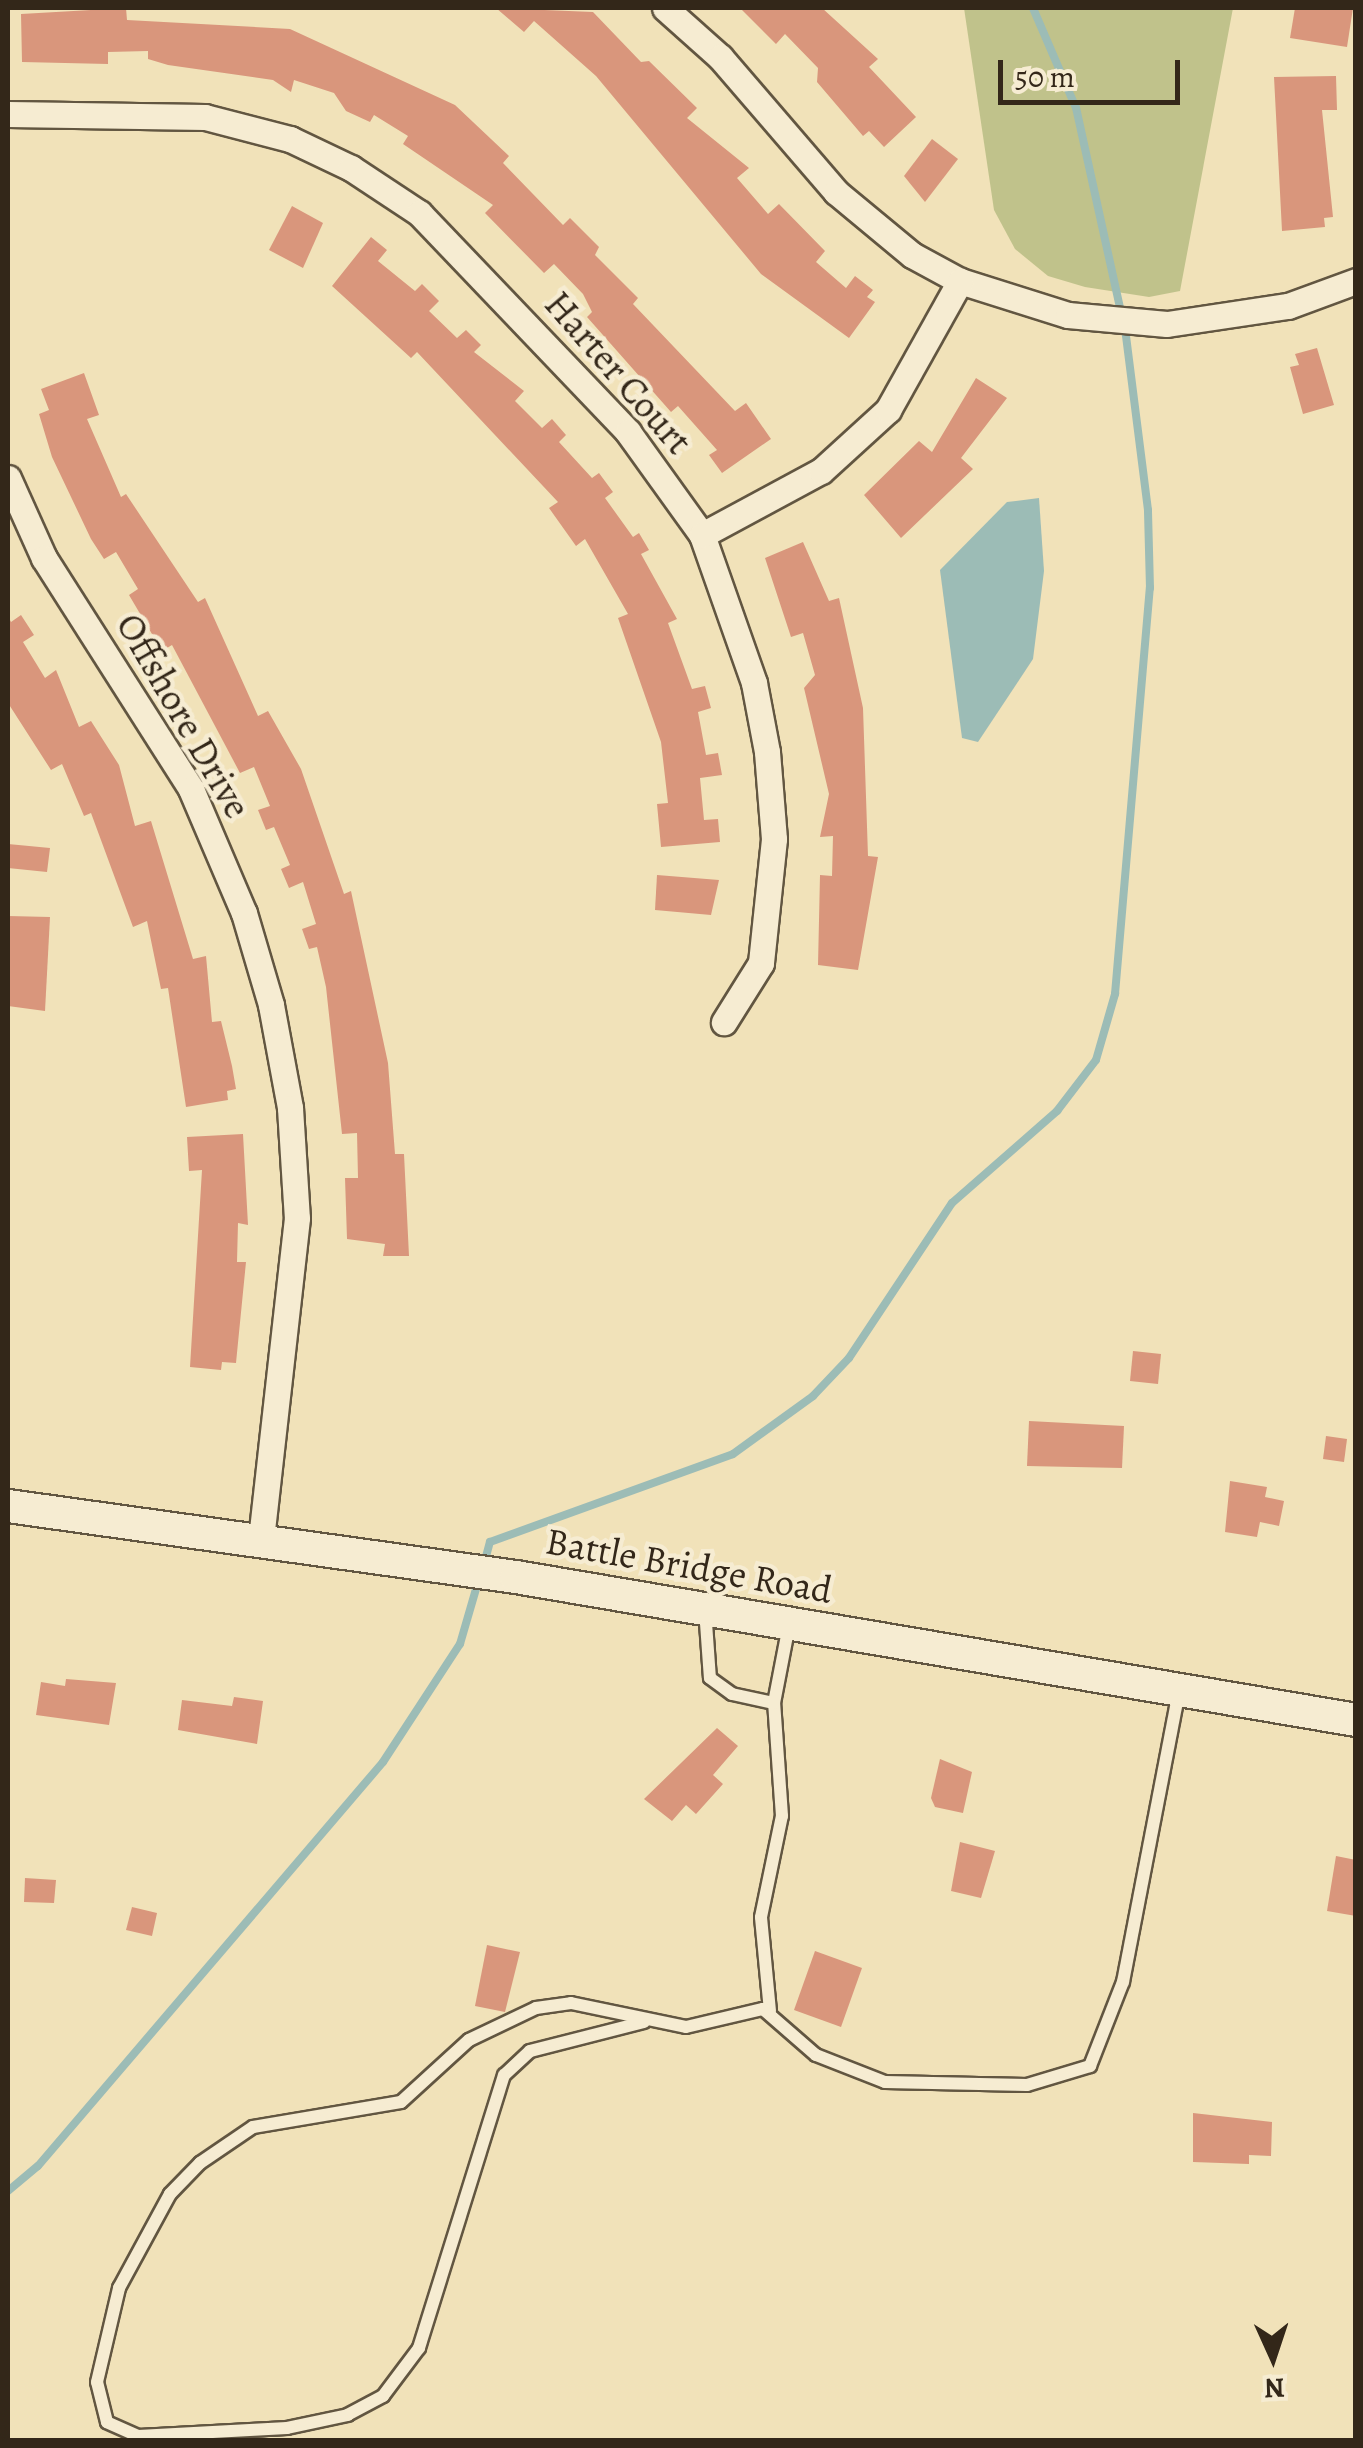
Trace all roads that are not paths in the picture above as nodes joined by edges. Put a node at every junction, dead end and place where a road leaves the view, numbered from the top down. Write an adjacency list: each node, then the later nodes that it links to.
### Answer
1 (665, 8): 3 (street)
2 (8, 114): 6 (street, Harter Court)
3 (960, 281): 4 (street); 6 (street)
4 (1356, 281)
5 (8, 478): 9 (street, Offshore Drive)
6 (702, 536): 7 (street, Harter Court)
7 (724, 1022)
8 (8, 1506): 9 (street, Battle Bridge Road)
9 (261, 1538): 10 (street, Battle Bridge Road)
10 (705, 1609): 11 (street, Battle Bridge Road); 13 (lane)
11 (790, 1623): 12 (street, Battle Bridge Road); 13 (lane)
12 (1180, 1689): 14 (street, Battle Bridge Road); 15 (lane)
13 (774, 1703): 15 (lane)
14 (1356, 1720)
15 (770, 2011): 16 (lane)
16 (644, 2022): 16 (lane)

